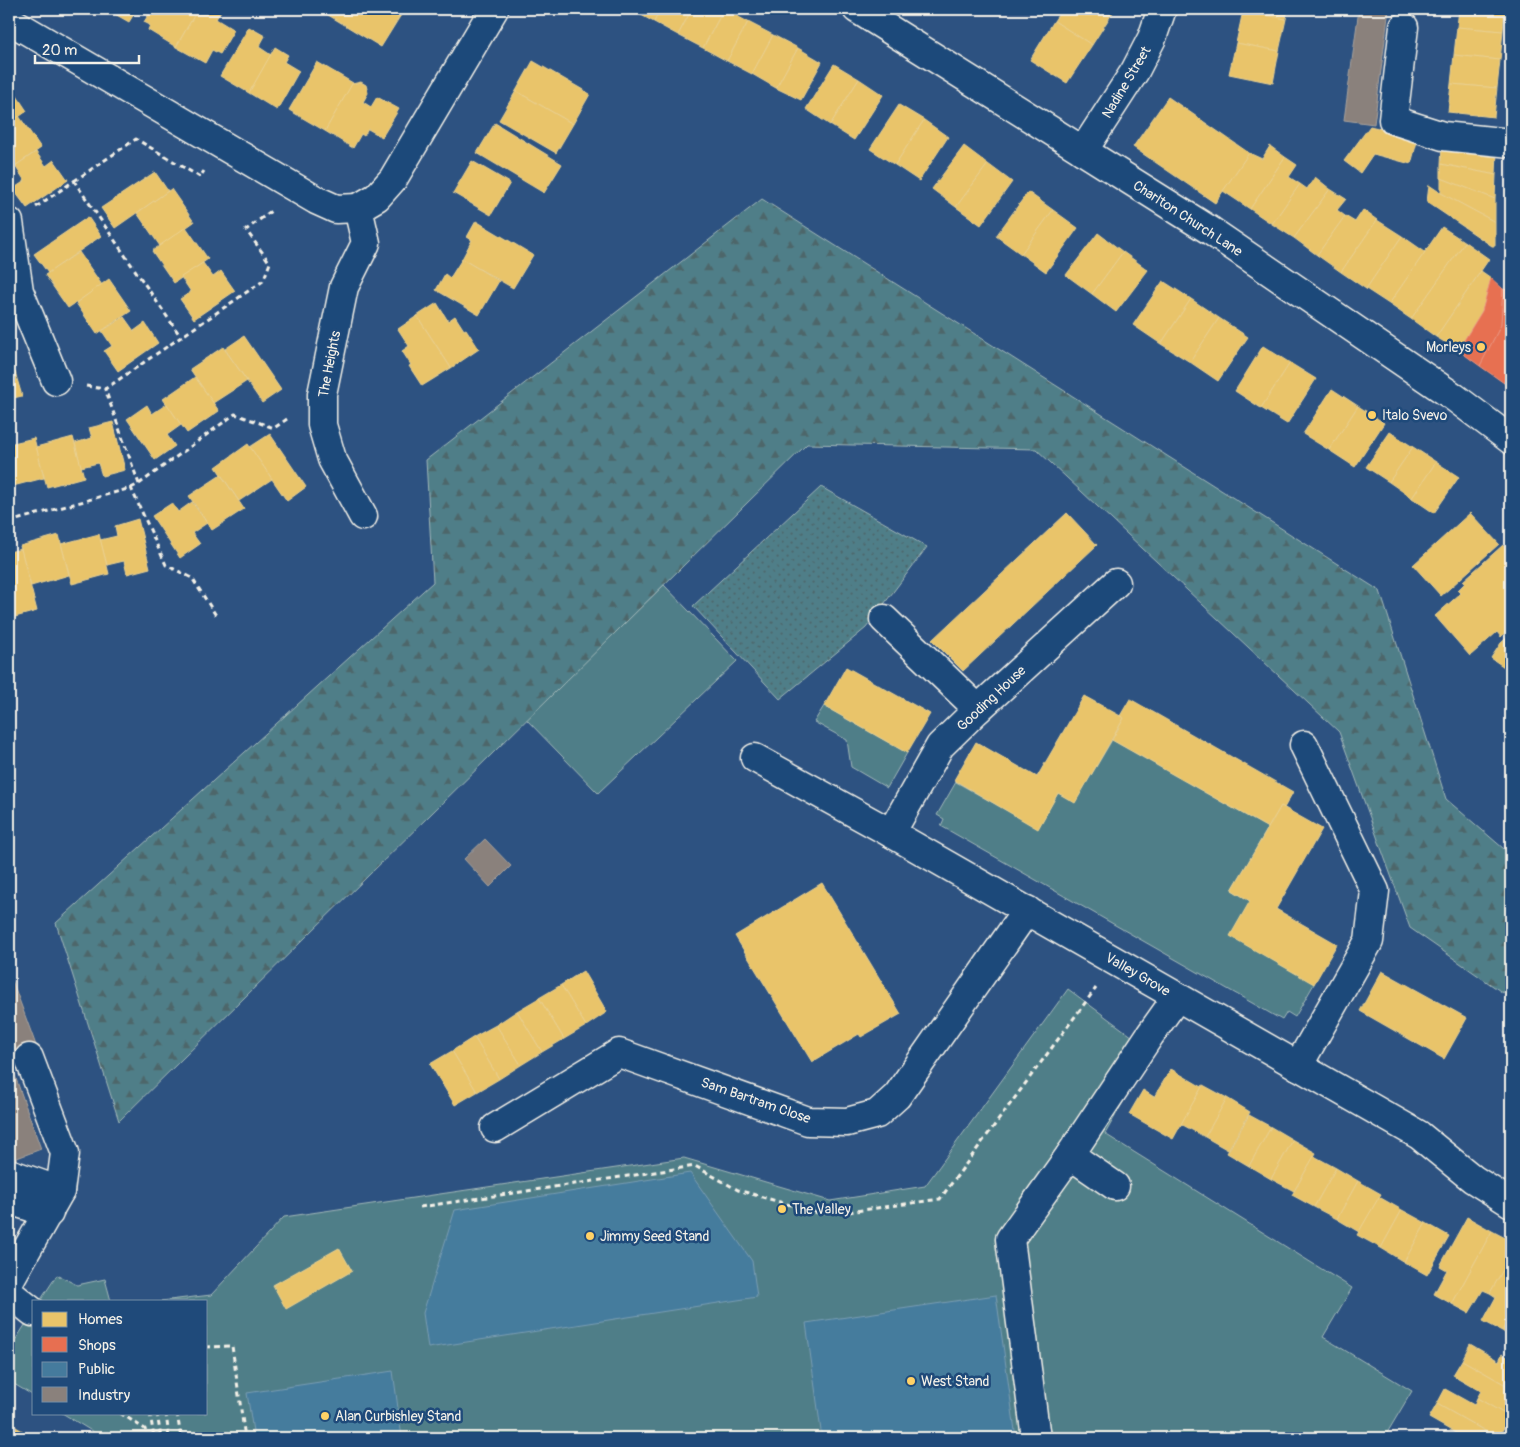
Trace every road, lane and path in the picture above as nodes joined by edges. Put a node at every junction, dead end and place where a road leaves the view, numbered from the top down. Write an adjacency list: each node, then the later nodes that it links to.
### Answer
1 (494, 9): 10 (street)
2 (857, 9): 8 (street, Charlton Church Lane)
3 (1162, 9): 8 (street, Nadine Street)
4 (9, 20): 7 (street)
5 (1404, 27): 6 (street)
6 (1511, 143)
7 (222, 145): 9 (path); 10 (street)
8 (1083, 151): 16 (street, Charlton Church Lane)
9 (74, 181): 12 (path); 13 (path)
10 (358, 208): 19 (street, The Heights)
11 (270, 211): 13 (path)
12 (9, 223): 14 (street)
13 (181, 337): 17 (path)
14 (56, 381)
15 (284, 421): 17 (path)
16 (1511, 440)
17 (139, 484): 18 (path)
18 (131, 488): 20 (path); 22 (path)
19 (363, 516)
20 (9, 522)
21 (1116, 584): 24 (street, Gooding House)
22 (217, 617)
23 (884, 619): 24 (street)
24 (978, 709): 27 (street, Gooding House)
25 (1304, 745): 32 (street)
26 (755, 758): 27 (street, Valley Grove)
27 (891, 833): 28 (street, Valley Grove)
28 (1027, 910): 30 (street, Valley Grove); 33 (street, Sam Bartram Close)
29 (1100, 981): 40 (path)
30 (1177, 997): 32 (street, Valley Grove); 34 (street)
31 (29, 1058): 38 (street)
32 (1298, 1066): 39 (street, Valley Grove)
33 (495, 1128)
34 (1070, 1155): 36 (street); 56 (street)
35 (9, 1173): 38 (street)
36 (1115, 1186)
37 (9, 1200): 38 (street)
38 (54, 1202): 41 (street)
39 (1511, 1203)
40 (420, 1207)
41 (9, 1281)
42 (9, 1293): 43 (street)
43 (32, 1311)
44 (208, 1347): 55 (path)
45 (122, 1414): 50 (path)
46 (150, 1414): 51 (path)
47 (157, 1414): 52 (path)
48 (166, 1414): 53 (path)
49 (177, 1414): 54 (path)
50 (146, 1438)
51 (154, 1438)
52 (161, 1438)
53 (169, 1438)
54 (181, 1438)
55 (245, 1438)
56 (1036, 1438)

